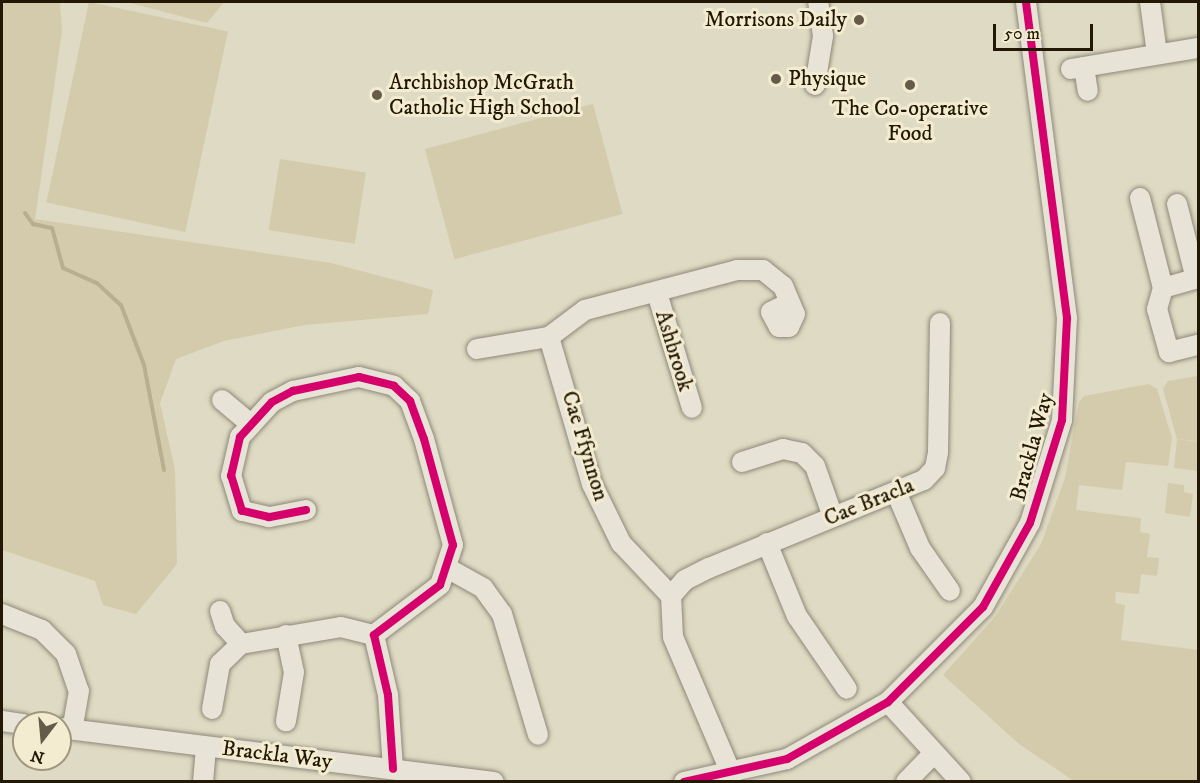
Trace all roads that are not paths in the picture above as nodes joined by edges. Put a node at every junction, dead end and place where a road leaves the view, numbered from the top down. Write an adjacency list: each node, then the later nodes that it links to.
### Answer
1 (818, 2): 6 (street)
2 (1026, 2): 35 (street, Brackla Way)
3 (1150, 2): 5 (street)
4 (1198, 48): 5 (street)
5 (1157, 54): 7 (street)
6 (815, 85)
7 (1088, 91)
8 (1140, 198): 11 (street)
9 (1177, 204): 10 (street)
10 (1197, 279): 11 (street)
11 (1162, 288): 16 (street)
12 (657, 293): 13 (street, Ashbrook); 15 (street, Ashbrook); 19 (street, Ashbrook)
13 (787, 304)
14 (940, 323): 22 (street, Cae Bracla)
15 (549, 337): 17 (street); 28 (street, Cae Ffynnon)
16 (1198, 345)
17 (477, 349)
18 (222, 400): 20 (street)
19 (692, 408)
20 (250, 424): 23 (street); 26 (street)
21 (742, 462): 24 (street)
22 (897, 494): 24 (street, Cae Bracla); 27 (street)
23 (306, 510)
24 (833, 517): 25 (street, Cae Bracla)
25 (767, 543): 28 (street, Cae Bracla); 34 (street)
26 (449, 569): 32 (street); 40 (street)
27 (950, 591)
28 (671, 596): 44 (street)
29 (220, 611): 33 (street)
30 (2, 614): 37 (street)
31 (286, 635): 32 (street); 33 (street); 38 (street)
32 (374, 635): 43 (street)
33 (242, 644): 36 (street)
34 (847, 689)
35 (888, 702): 42 (street); 44 (street, Brackla Way)
36 (212, 709)
37 (72, 711)
38 (286, 721)
39 (72, 730): 41 (street, Brackla Way)
40 (538, 735)
41 (206, 747): 43 (street, Brackla Way); 45 (street)
42 (933, 754): 48 (street); 49 (street)
43 (393, 769): 46 (street, Brackla Way)
44 (732, 775): 47 (street, Brackla Way)
45 (203, 782)
46 (494, 782)
47 (684, 782)
48 (906, 782)
49 (961, 782)

